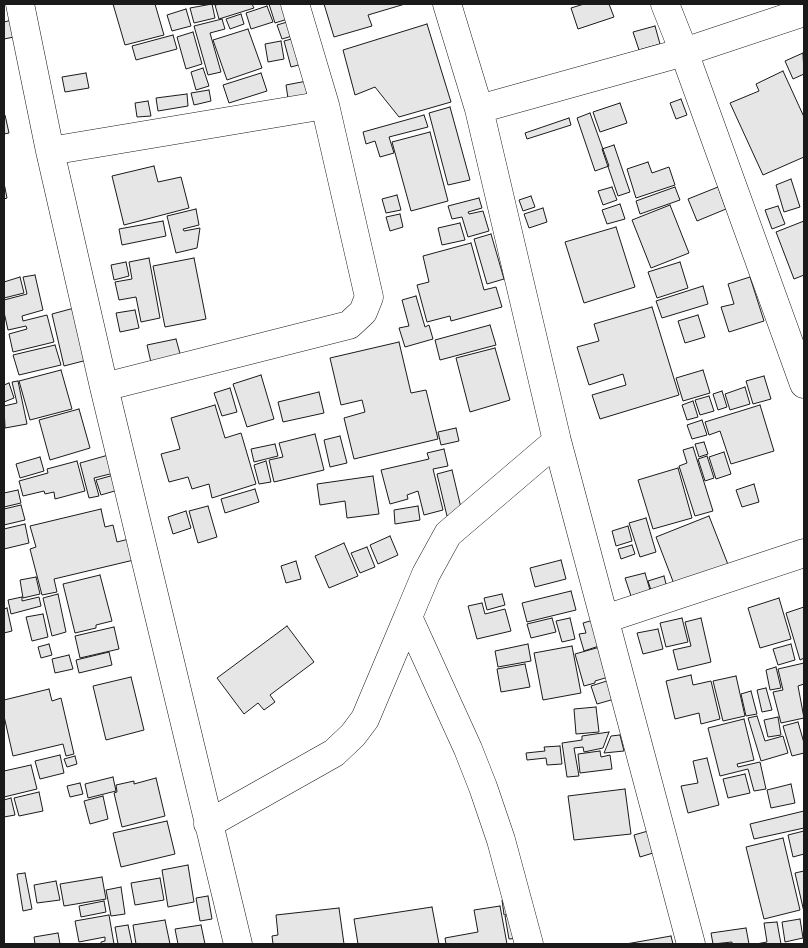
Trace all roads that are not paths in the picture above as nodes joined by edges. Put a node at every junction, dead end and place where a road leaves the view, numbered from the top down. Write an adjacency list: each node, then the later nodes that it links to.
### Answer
1 (20, 4): 9 (street)
2 (296, 4): 7 (street)
3 (447, 4): 8 (street)
4 (665, 4): 6 (street)
5 (804, 12): 6 (street)
6 (684, 52): 8 (street); 10 (street)
7 (325, 105): 9 (street); 11 (street)
8 (479, 109): 12 (street)
9 (50, 151): 11 (street)
10 (804, 384)
11 (104, 387): 16 (street)
12 (557, 441): 14 (street); 15 (street)
13 (804, 553): 15 (street)
14 (408, 617): 16 (street); 18 (street)
15 (605, 619): 19 (street)
16 (208, 824): 17 (street)
17 (238, 944)
18 (529, 944)
19 (691, 944)

